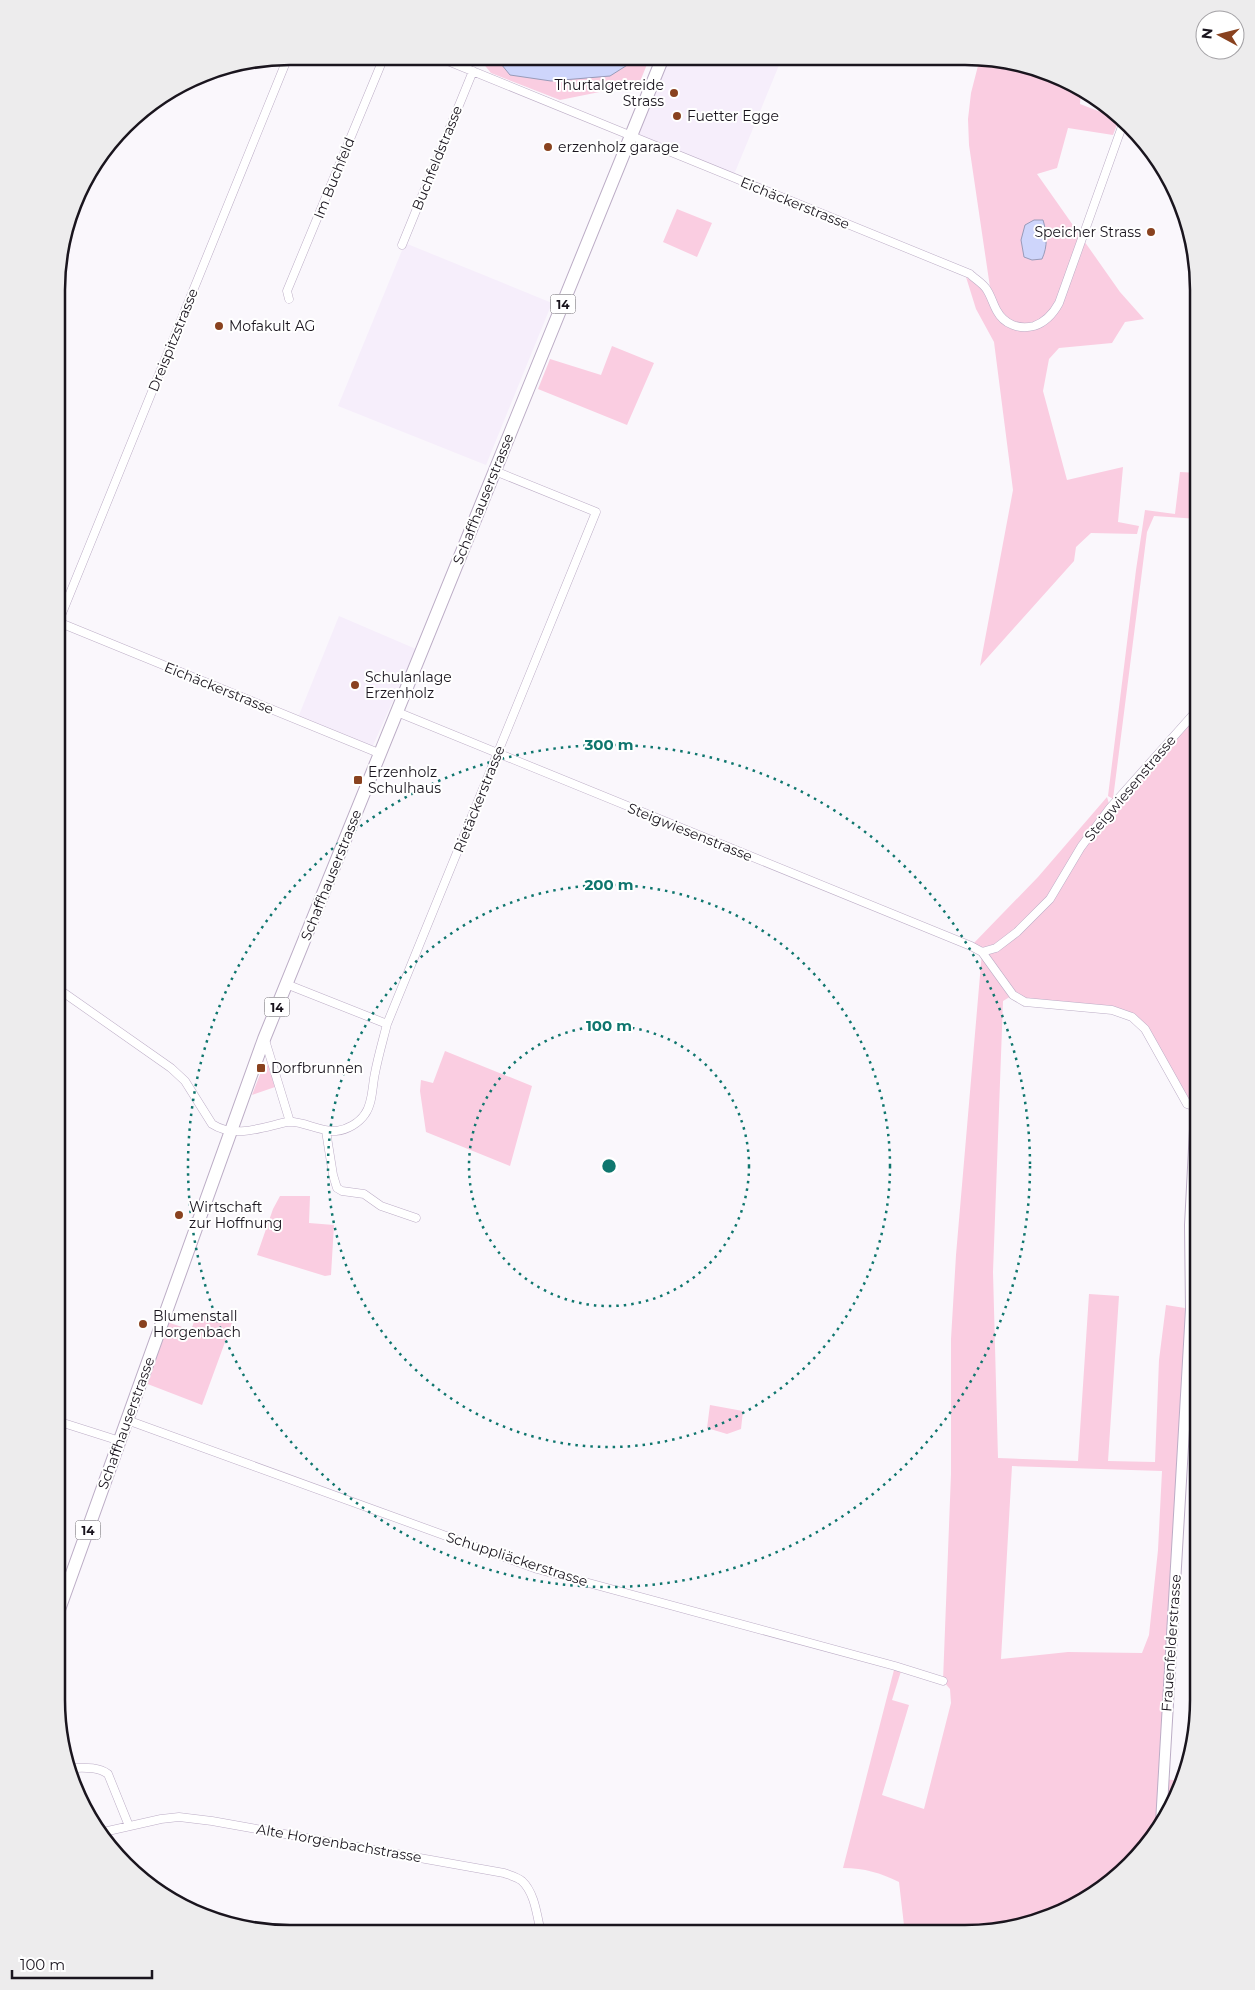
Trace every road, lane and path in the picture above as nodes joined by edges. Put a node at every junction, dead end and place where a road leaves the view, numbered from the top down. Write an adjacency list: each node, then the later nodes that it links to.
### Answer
1 (285, 65): 11 (street, Dreispitzstrasse)
2 (380, 65): 9 (street, Im Buchfeld)
3 (458, 65): 5 (street, Eichäckerstrasse)
4 (660, 65): 7 (main road, Schaffhauserstrasse / 14)
5 (473, 71): 7 (street, Eichäckerstrasse); 8 (street, Buchfeldstrasse)
6 (1121, 129): 7 (street, Eichäckerstrasse)
7 (631, 137): 10 (main road, Schaffhauserstrasse / 14)
8 (402, 245)
9 (289, 299)
10 (495, 471): 13 (main road, Schaffhauserstrasse / 14); 15 (street, Rietäckerstrasse)
11 (65, 605)
12 (65, 625): 16 (street, Eichäckerstrasse)
13 (397, 712): 15 (street, Steigwiesenstrasse); 16 (main road, Schaffhauserstrasse / 14)
14 (1190, 718): 17 (street, Steigwiesenstrasse)
15 (497, 753): 17 (street, Steigwiesenstrasse); 20 (street, Rietäckerstrasse)
16 (380, 754): 18 (main road, Schaffhauserstrasse / 14)
17 (982, 952): 22 (street)
18 (286, 984): 20 (street); 21 (main road, Schaffhauserstrasse / 14)
19 (65, 994): 24 (street)
20 (387, 1024): 25 (street, Rietäckerstrasse)
21 (264, 1039): 23 (street); 24 (main road, Schaffhauserstrasse / 14)
22 (1190, 1105)
23 (290, 1122): 24 (street, Rietäckerstrasse); 25 (street, Rietäckerstrasse)
24 (231, 1130): 30 (main road, Schaffhauserstrasse / 14)
25 (326, 1131): 26 (street)
26 (416, 1218)
27 (1190, 1226): 29 (street, Frauenfelderstrasse)
28 (1190, 1326): 36 (street, Frauenfelderstrasse)
29 (1190, 1326)
30 (128, 1420): 32 (main road, Schaffhauserstrasse / 14); 34 (street, Schuppliäckerstrasse)
31 (65, 1424): 32 (street)
32 (120, 1441): 33 (main road, Schaffhauserstrasse / 14)
33 (65, 1593)
34 (943, 1680)
35 (76, 1768): 37 (street)
36 (1162, 1809)
37 (129, 1826): 38 (street, Alte Horgenbachstrasse); 39 (street, Alte Horgenbachstrasse)
38 (107, 1831)
39 (540, 1925)

